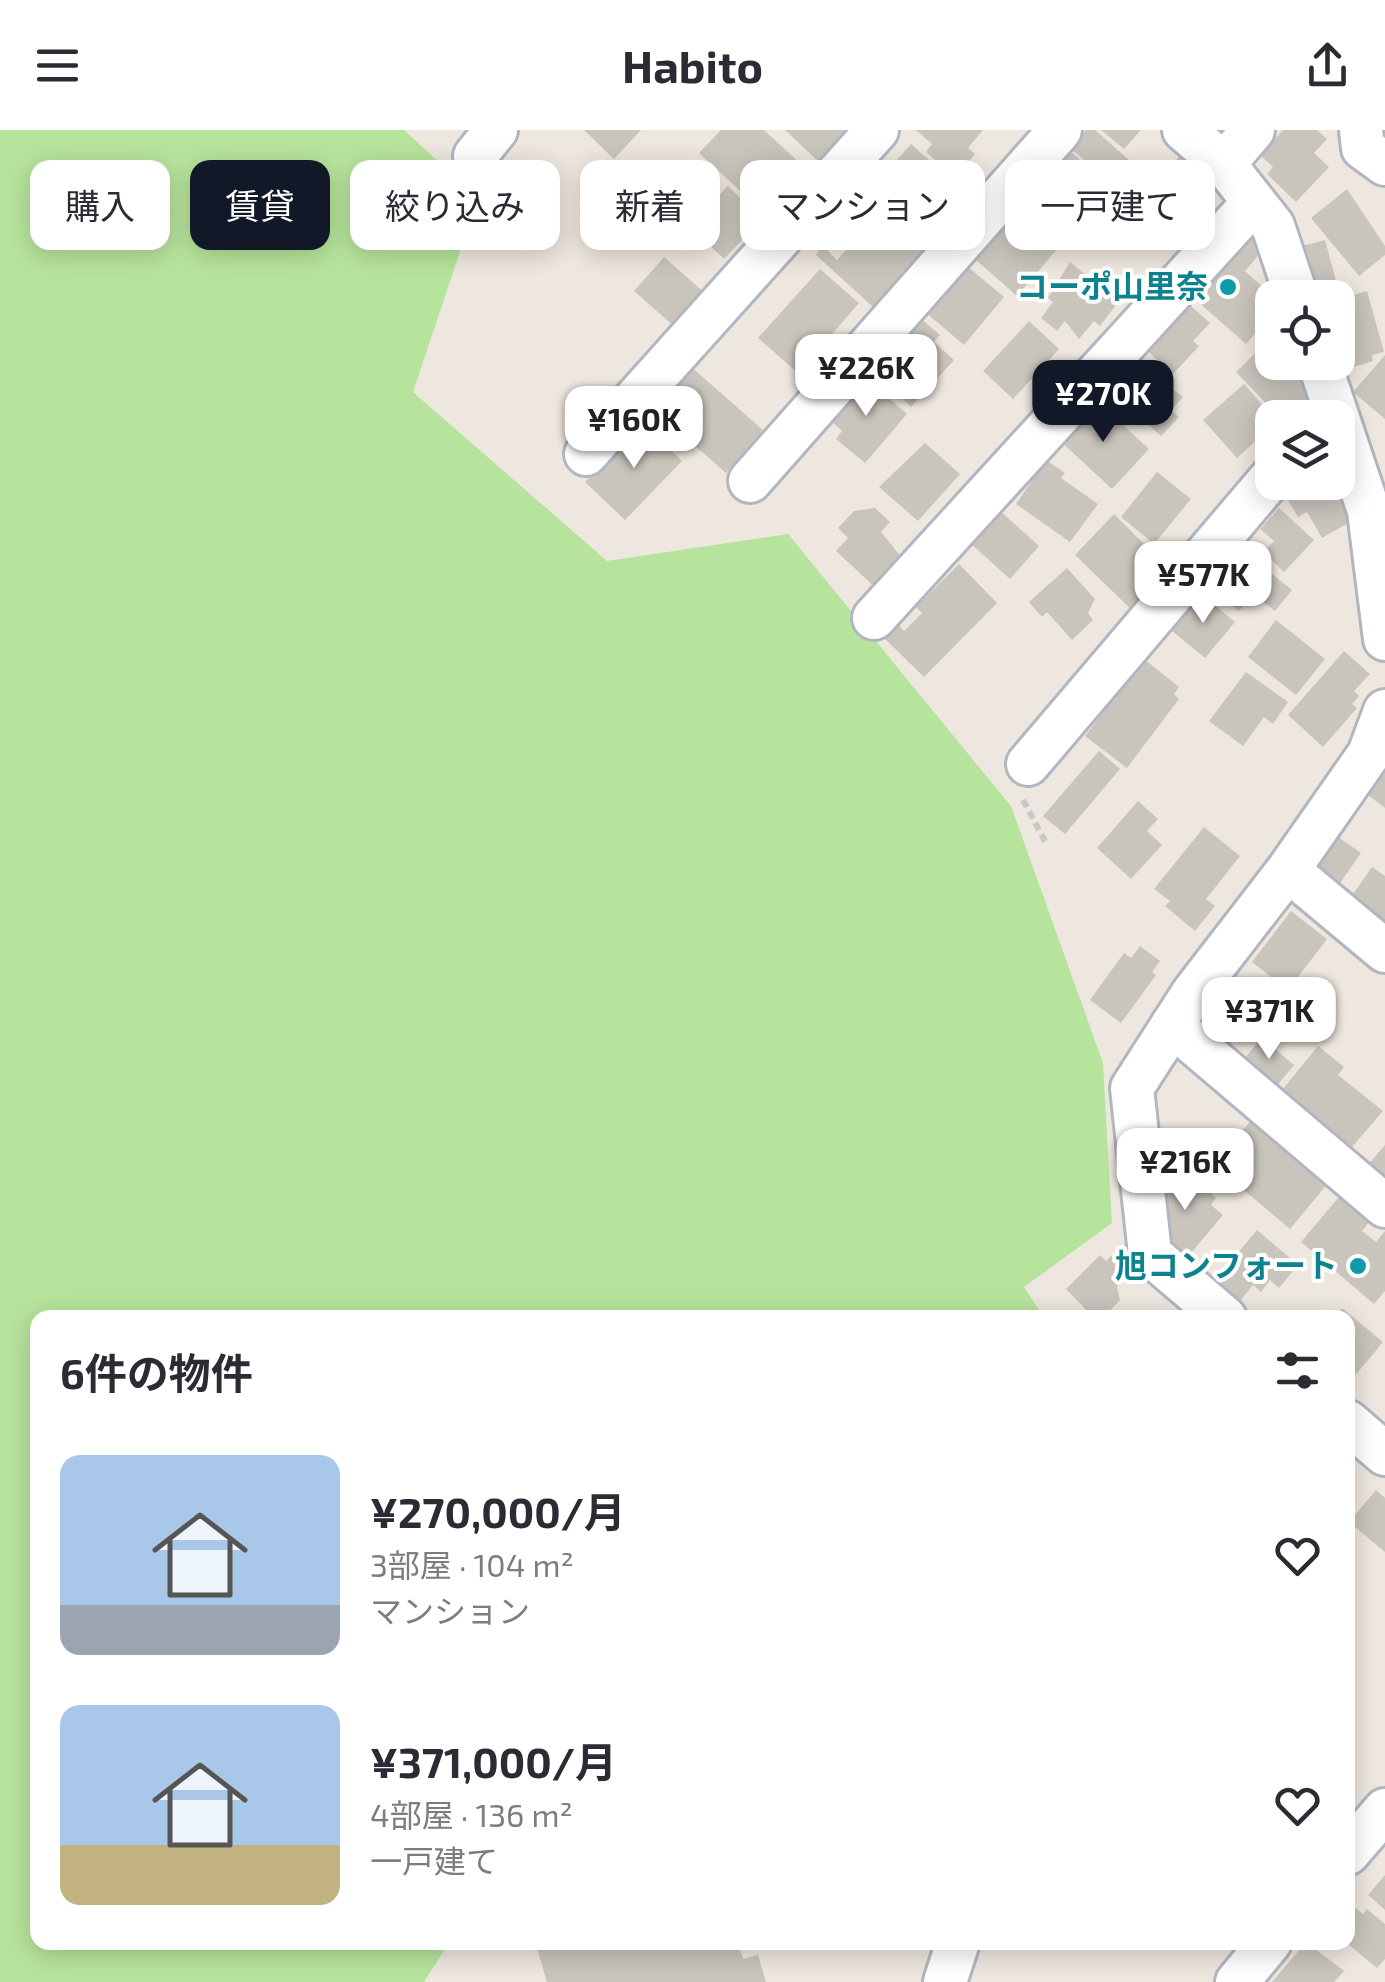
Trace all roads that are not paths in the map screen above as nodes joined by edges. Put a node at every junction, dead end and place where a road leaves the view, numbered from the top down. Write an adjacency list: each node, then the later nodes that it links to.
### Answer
1 (877, 130): 10 (street)
2 (1060, 130): 12 (street)
3 (1184, 130): 6 (street)
4 (1253, 130): 6 (street)
5 (1361, 130): 7 (street)
6 (1224, 164): 8 (street)
7 (1385, 164)
8 (1254, 202): 9 (street); 14 (street)
9 (1291, 280)
10 (586, 454)
11 (1355, 477): 15 (street)
12 (750, 481)
13 (1255, 497): 18 (street)
14 (874, 618)
15 (1385, 638)
16 (1385, 702): 21 (street)
17 (1385, 711): 19 (street)
18 (1028, 764)
19 (1288, 870): 20 (street); 21 (street)
20 (1385, 951)
21 (1183, 1009): 22 (street); 23 (street)
22 (1385, 1206)
23 (1216, 1310)
24 (1355, 1428): 25 (street)
25 (1385, 1454)
26 (1385, 1810): 27 (street)
27 (1355, 1845)
28 (956, 1950): 30 (street)
29 (1263, 1950): 31 (street)
30 (946, 1982)
31 (1237, 1982)

